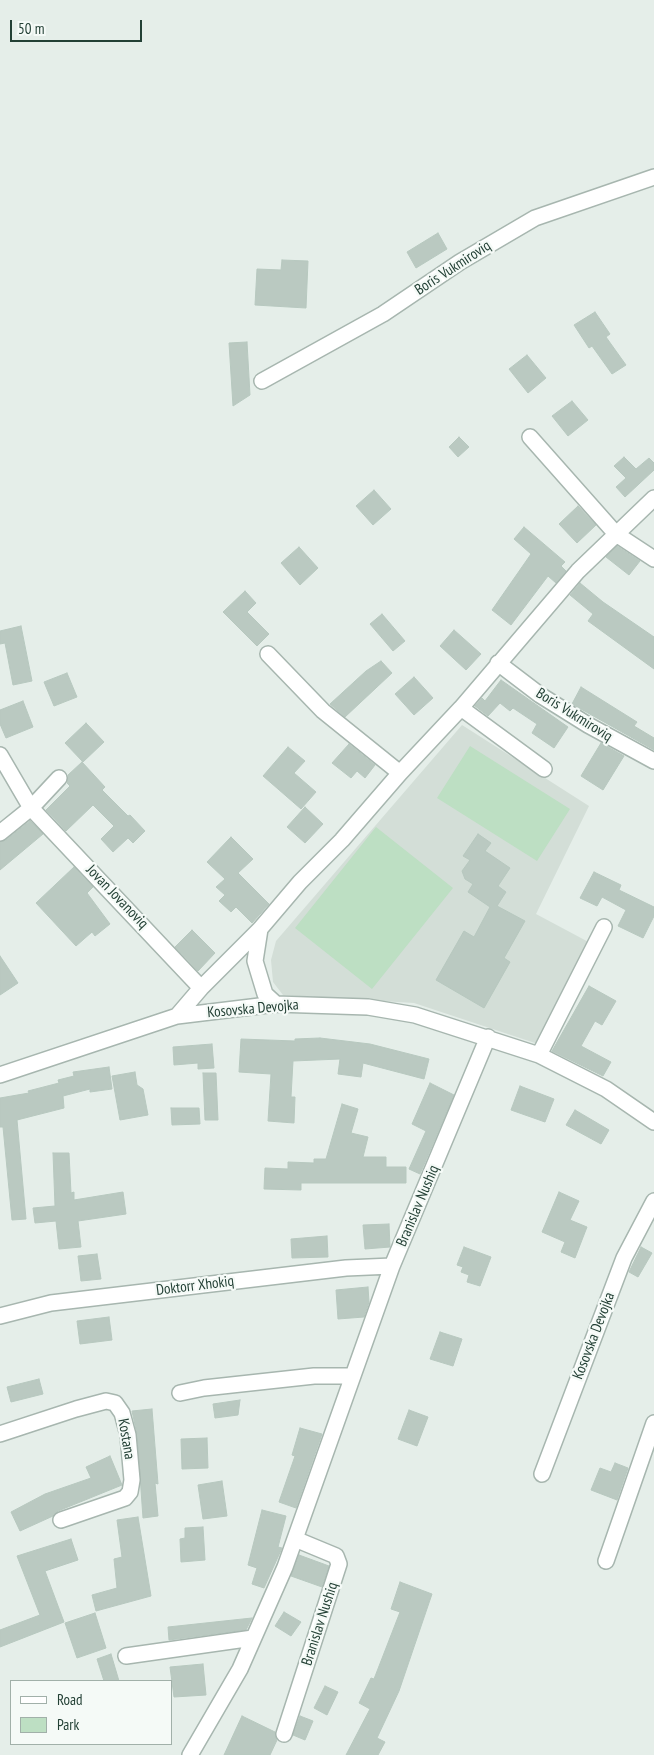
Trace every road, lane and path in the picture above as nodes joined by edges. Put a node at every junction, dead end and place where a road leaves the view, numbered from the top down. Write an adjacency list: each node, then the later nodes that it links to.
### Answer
1 (654, 177): 2 (street, Boris Vukmiroviq)
2 (262, 380)
3 (530, 437): 5 (street)
4 (654, 498): 5 (street)
5 (616, 534): 6 (street); 8 (street)
6 (654, 559)
7 (268, 654): 13 (street)
8 (498, 663): 9 (street); 11 (street, Boris Vukmiroviq)
9 (461, 708): 12 (street); 13 (street)
10 (0, 755): 15 (street, Jovan Jovanoviq)
11 (654, 761)
12 (544, 769)
13 (400, 773): 18 (street)
14 (59, 778): 15 (street)
15 (31, 808): 16 (street); 19 (street, Jovan Jovanoviq)
16 (0, 833)
17 (604, 927): 23 (street)
18 (260, 929): 19 (street); 20 (street)
19 (202, 988): 21 (street)
20 (276, 1004): 21 (street, Kosovska Devojka); 22 (street, Kosovska Devojka)
21 (177, 1016): 24 (street, Kosovska Devojka)
22 (488, 1037): 23 (street, Kosovska Devojka); 27 (street, Branislav Nushiq)
23 (539, 1055): 25 (street, Kosovska Devojka)
24 (0, 1075)
25 (654, 1122)
26 (654, 1202): 33 (street, Kosovska Devojka)
27 (392, 1266): 28 (street, Doktorr Xhokiq); 29 (street, Branislav Nushiq)
28 (0, 1316)
29 (351, 1376): 30 (street); 35 (street, Branislav Nushiq)
30 (180, 1393)
31 (654, 1423): 36 (street)
32 (0, 1434): 34 (street, Kostana)
33 (542, 1474)
34 (61, 1520)
35 (295, 1539): 37 (street, Branislav Nushiq); 39 (street, Branislav Nushiq)
36 (606, 1561)
37 (253, 1638): 38 (street); 40 (street, Branislav Nushiq)
38 (126, 1656)
39 (284, 1734)
40 (190, 1755)

